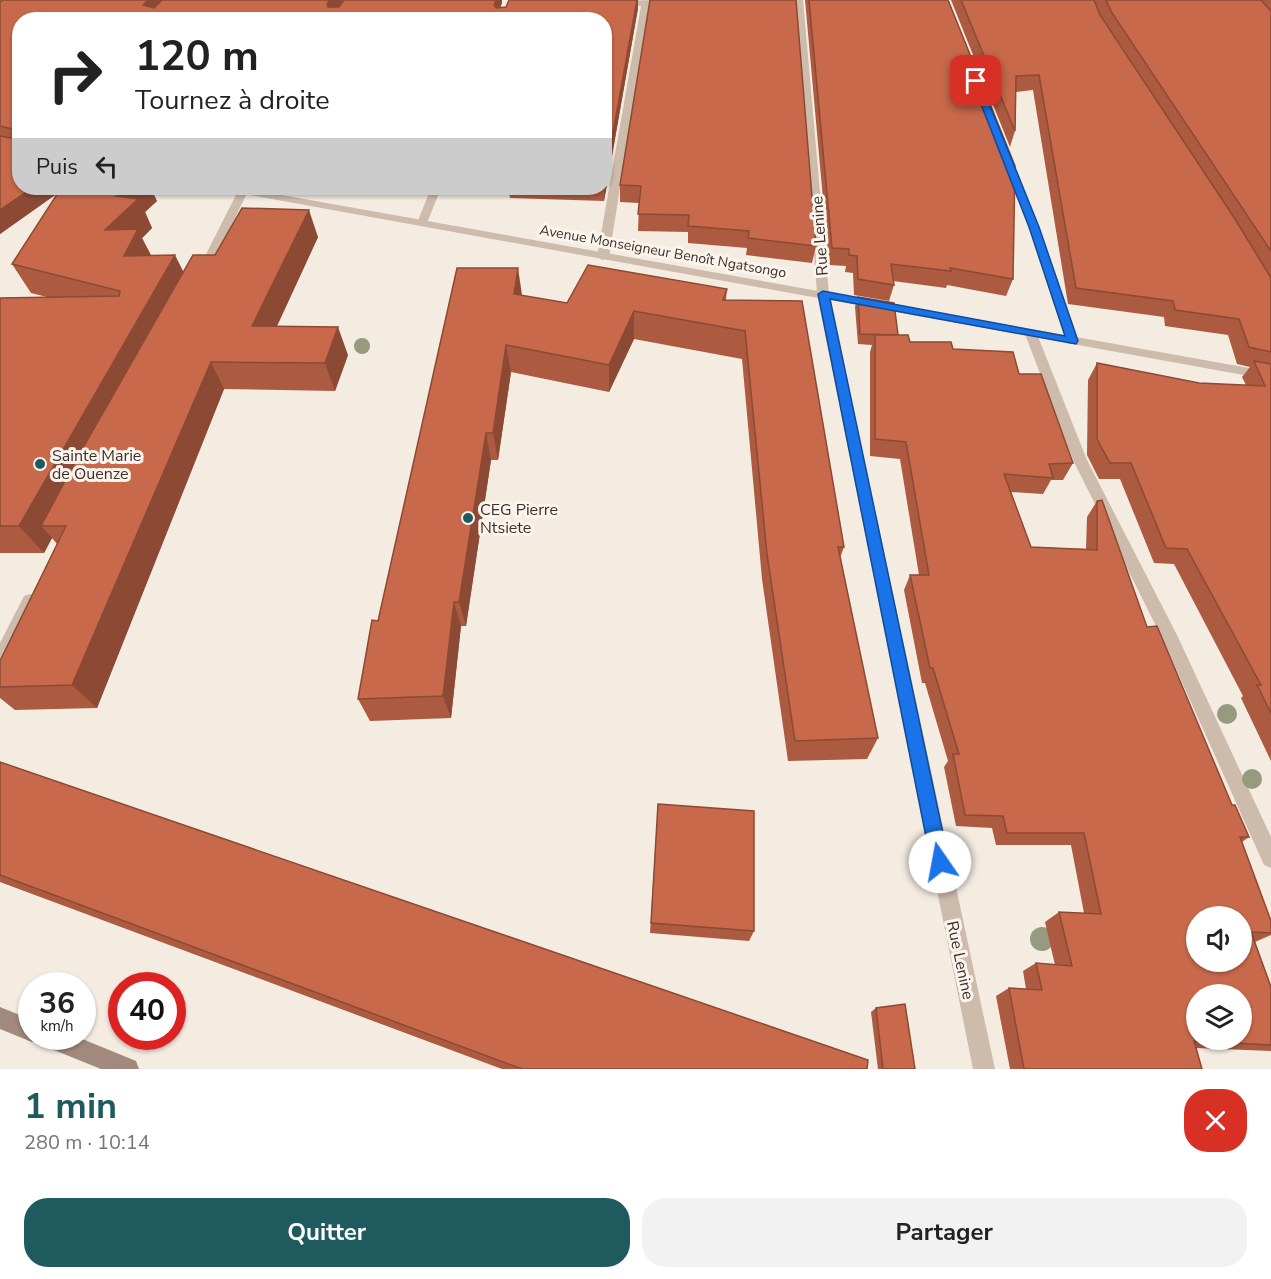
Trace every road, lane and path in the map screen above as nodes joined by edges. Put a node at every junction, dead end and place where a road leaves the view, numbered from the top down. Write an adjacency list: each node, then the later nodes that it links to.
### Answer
1 (612, 2): 2 (street)
2 (646, 2): 3 (street); 10 (street)
3 (680, 4)
4 (796, 6): 12 (street, Rue Lenine)
5 (1004, 153): 14 (street)
6 (241, 195): 11 (street)
7 (265, 195): 9 (street, Avenue Monseigneur Benoît Ngatsongo)
8 (432, 195): 9 (street)
9 (422, 223): 10 (street, Avenue Monseigneur Benoît Ngatsongo)
10 (603, 257): 12 (street, Avenue Monseigneur Benoît Ngatsongo)
11 (197, 284)
12 (823, 294): 13 (street, Avenue Monseigneur Benoît Ngatsongo); 23 (street, Rue Lenine)
13 (1031, 334): 14 (street, Avenue Monseigneur Benoît Ngatsongo); 18 (street)
14 (1072, 341): 15 (street, Avenue Monseigneur Benoît Ngatsongo)
15 (1271, 376)
16 (37, 586): 17 (street)
17 (0, 660)
18 (1271, 858)
19 (0, 1018): 20 (main road)
20 (18, 1025)
21 (81, 1050): 22 (main road)
22 (128, 1069)
23 (984, 1069)

